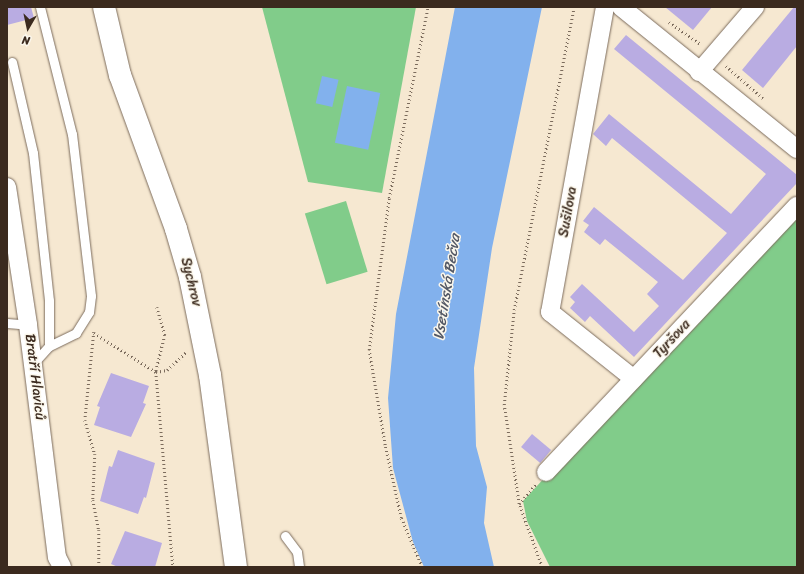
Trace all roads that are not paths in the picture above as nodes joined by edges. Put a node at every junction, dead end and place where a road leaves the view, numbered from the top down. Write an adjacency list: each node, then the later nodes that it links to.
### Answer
1 (40, 7): 13 (lane)
2 (104, 7): 19 (street, Sychrov)
3 (605, 7): 15 (street, Sušilova)
4 (621, 7): 7 (street)
5 (755, 7): 7 (street)
6 (12, 62): 13 (lane)
7 (700, 72): 8 (street)
8 (797, 149)
9 (7, 187): 12 (street, Bratří Hlaviců)
10 (797, 206): 15 (street, Tyršova)
11 (7, 323): 12 (lane)
12 (28, 325): 14 (street, Bratří Hlaviců)
13 (50, 346): 14 (lane)
14 (33, 364): 18 (street, Bratří Hlaviců)
15 (634, 379): 16 (street, Tyršova)
16 (546, 472)
17 (286, 536): 20 (lane)
18 (62, 567)
19 (236, 567)
20 (299, 567)

